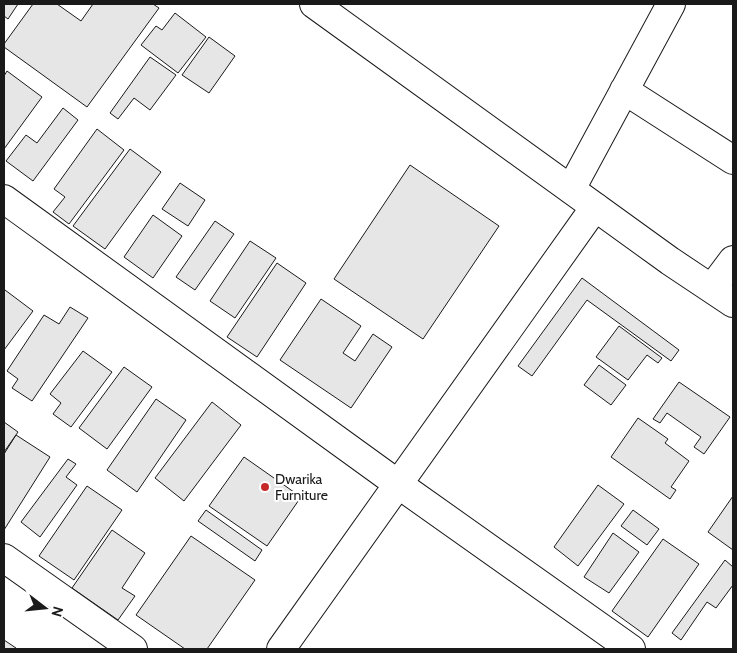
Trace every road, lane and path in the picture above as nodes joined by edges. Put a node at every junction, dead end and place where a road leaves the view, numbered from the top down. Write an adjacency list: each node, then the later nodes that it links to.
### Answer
1 (314, 4): 5 (street)
2 (671, 4): 3 (street)
3 (624, 90): 4 (street); 5 (street)
4 (733, 160)
5 (571, 189): 7 (street)
6 (4, 199): 10 (street)
7 (595, 207): 9 (street); 10 (street)
8 (733, 260): 9 (street)
9 (722, 296)
10 (398, 484): 13 (street); 14 (street)
11 (4, 558): 12 (street)
12 (134, 649)
13 (281, 649)
14 (631, 649)

